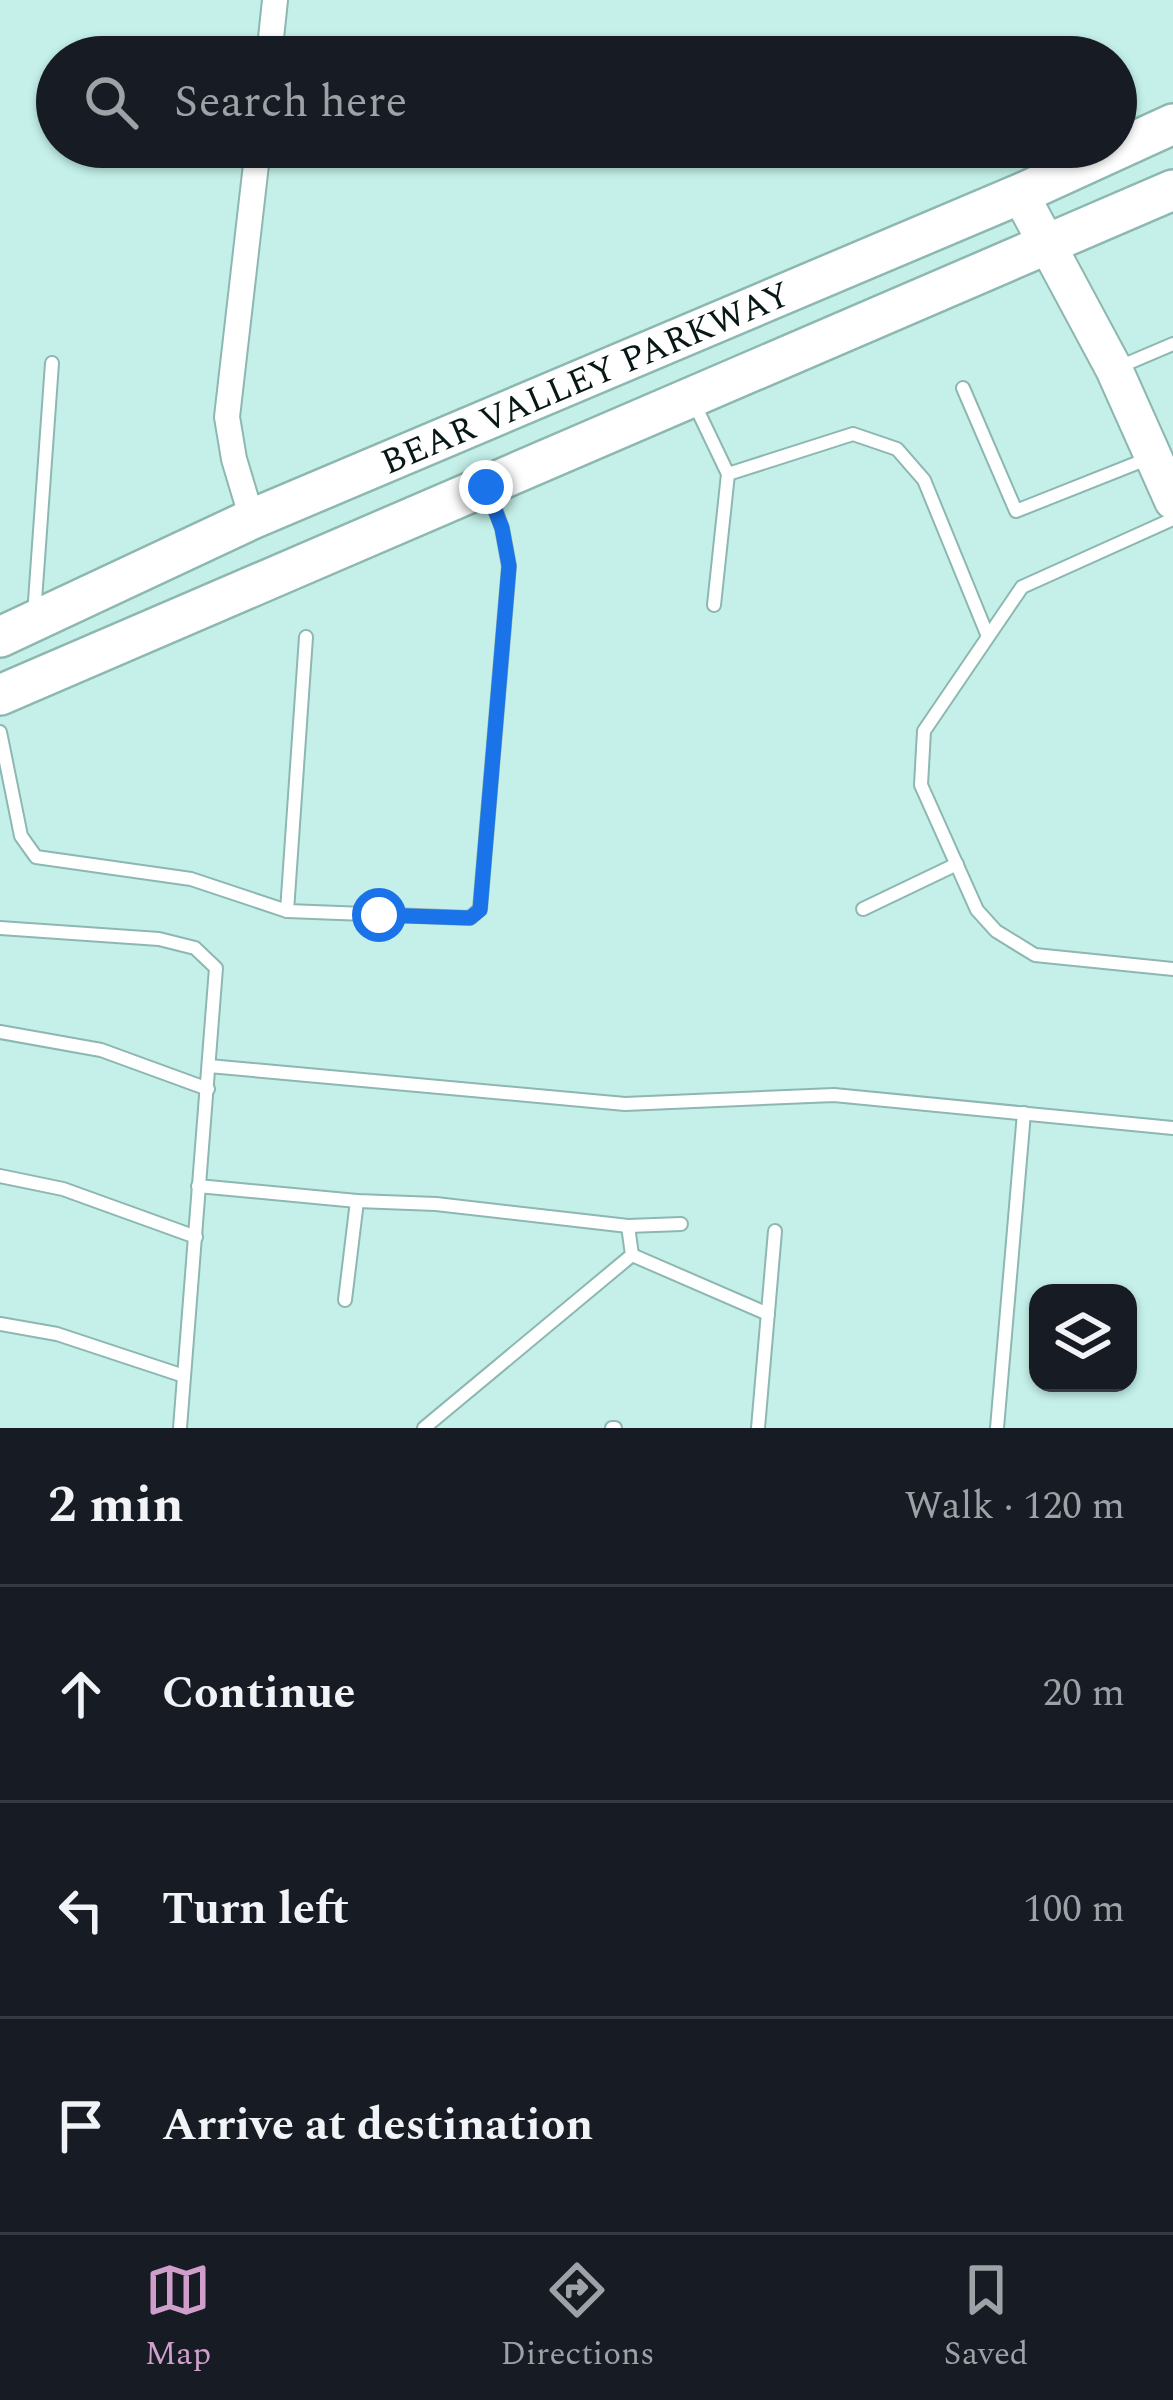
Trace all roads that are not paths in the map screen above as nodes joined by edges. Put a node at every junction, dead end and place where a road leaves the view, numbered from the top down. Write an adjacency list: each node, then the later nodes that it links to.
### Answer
1 (275, 0): 2 (street)
2 (271, 36)
3 (1173, 124): 4 (main road, BEAR VALLEY PARKWAY)
4 (1137, 140)
5 (256, 168): 19 (street)
6 (1077, 168): 8 (main road, BEAR VALLEY PARKWAY)
7 (1173, 190): 9 (main road, BEAR VALLEY PARKWAY)
8 (1020, 194): 9 (main road); 19 (main road, BEAR VALLEY PARKWAY)
9 (1048, 245): 12 (main road); 14 (main road, BEAR VALLEY PARKWAY)
10 (1173, 344): 12 (lane)
11 (52, 364): 22 (lane)
12 (1114, 369): 15 (main road)
13 (963, 388): 15 (lane)
14 (692, 398): 16 (lane); 17 (main road, BEAR VALLEY PARKWAY)
15 (1153, 456): 18 (main road)
16 (728, 474): 21 (lane); 23 (lane)
17 (486, 487): 25 (main road, BEAR VALLEY PARKWAY); 29 (lane)
18 (1173, 501)
19 (252, 519): 22 (main road, BEAR VALLEY PARKWAY)
20 (1173, 519): 23 (lane)
21 (713, 605)
22 (16, 630)
23 (987, 634): 27 (lane)
24 (306, 637): 29 (lane)
25 (0, 695)
26 (0, 732): 29 (lane)
27 (957, 864): 28 (lane); 31 (lane)
28 (862, 909)
29 (287, 911)
30 (0, 928): 33 (lane)
31 (1173, 969)
32 (0, 1032): 34 (lane)
33 (209, 1066): 34 (lane); 35 (lane)
34 (208, 1089): 38 (lane)
35 (1024, 1113): 36 (lane); 52 (lane)
36 (1173, 1128)
37 (0, 1176): 43 (lane)
38 (198, 1186): 39 (lane); 43 (lane)
39 (357, 1201): 41 (lane); 45 (lane)
40 (681, 1225): 41 (lane)
41 (628, 1226): 44 (lane)
42 (775, 1232): 46 (lane)
43 (196, 1237): 48 (lane)
44 (632, 1255): 46 (lane); 50 (lane)
45 (345, 1300)
46 (768, 1314): 51 (lane)
47 (0, 1324): 48 (lane)
48 (184, 1376): 49 (lane)
49 (180, 1428)
50 (424, 1428)
51 (758, 1428)
52 (997, 1428)

